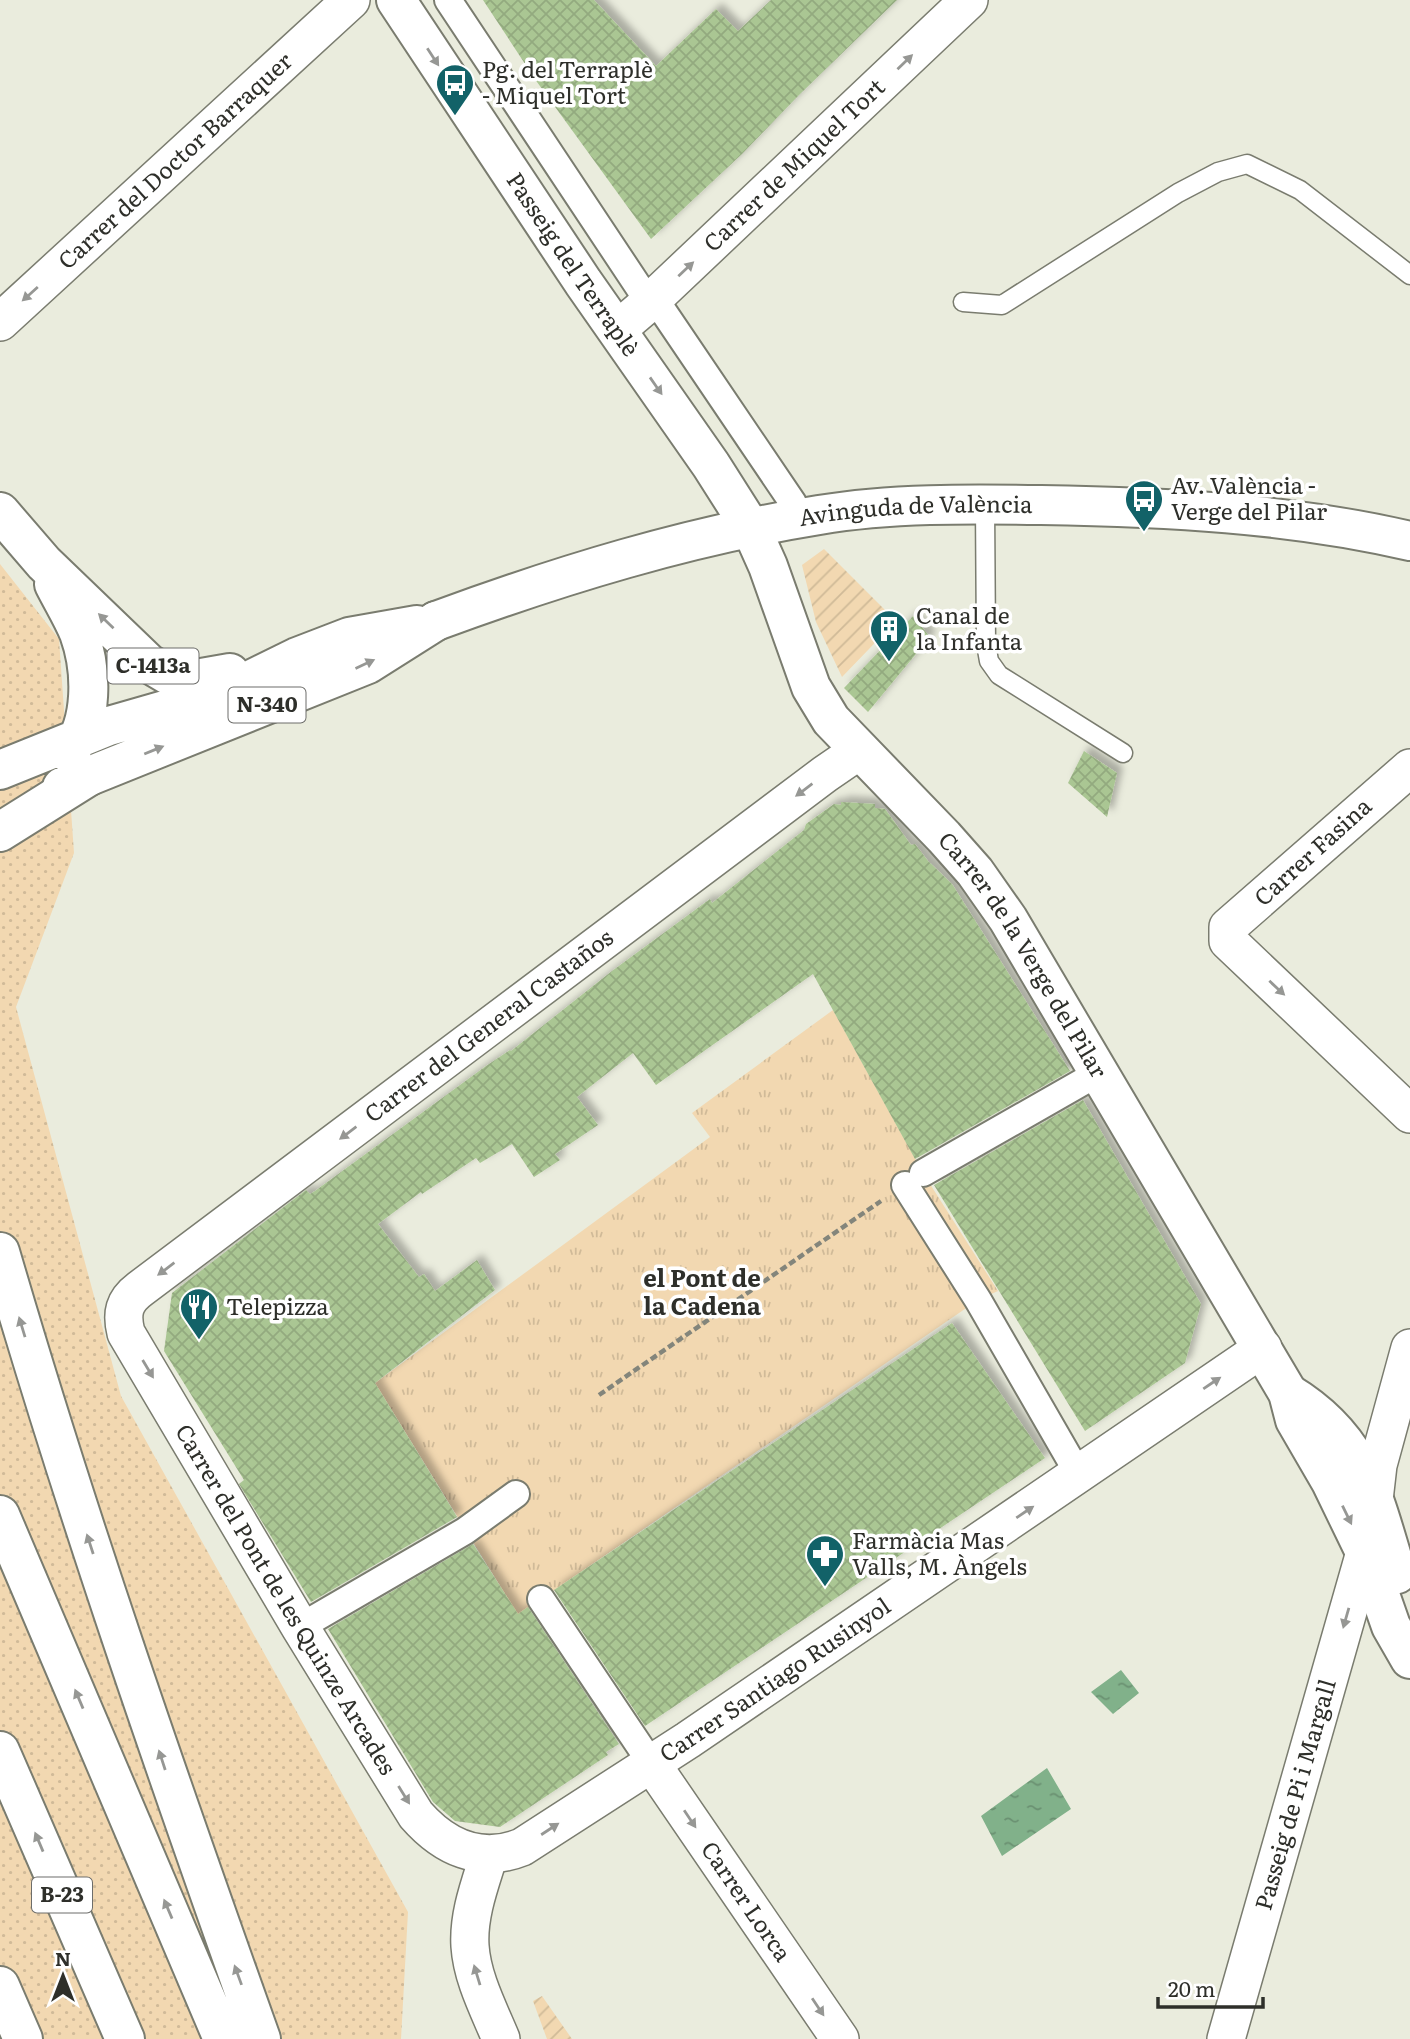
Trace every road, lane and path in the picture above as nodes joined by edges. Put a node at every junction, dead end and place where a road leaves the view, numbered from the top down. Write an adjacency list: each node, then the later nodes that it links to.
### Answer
1 (351, 0): 9 (street, Carrer del Doctor Barraquer, one-way to 9)
2 (396, 0): 10 (main road, Passeig del Terraplè, one-way to 10)
3 (449, 0): 6 (street, Passeig del Terraplè)
4 (970, 0): 10 (street, Carrer de Miquel Tort, one-way to 4)
5 (1410, 275): 7 (lane)
6 (642, 292)
7 (963, 302)
8 (663, 311): 11 (street)
9 (0, 322)
10 (617, 330): 14 (main road, Passeig del Terraplè, one-way to 14)
11 (793, 503)
12 (985, 505): 14 (main road, Avinguda de València / N-340); 15 (main road, Avinguda de València / N-340); 21 (lane)
13 (0, 512): 16 (main road, C-1413a)
14 (751, 528): 17 (main road, Avinguda de València / N-340); 20 (main road, Carrer de la Verge del Pilar)
15 (1410, 541)
16 (44, 563): 18 (main road, C-1413a, one-way to 16); 19 (main road, C-1413a)
17 (436, 621): 18 (main road, Avinguda de València / N-340); 24 (main road, Avinguda de València / N-340, one-way to 17)
18 (297, 657): 19 (main road, Avinguda de València / N-340)
19 (80, 738): 23 (main road, Avinguda de València / N-340); 25 (main road)
20 (860, 750): 28 (main road, Carrer de la Verge del Pilar); 32 (street, Carrer del General Castaños, one-way to 32)
21 (1123, 753)
22 (1410, 768): 29 (street, Carrer Fasina, one-way to 29)
23 (0, 770)
24 (91, 775): 26 (main road, Avinguda de València / N-340); 27 (main road)
25 (0, 786)
26 (0, 812)
27 (0, 832)
28 (1100, 1072): 30 (street); 33 (main road, Carrer de la Verge del Pilar)
29 (1410, 1114)
30 (914, 1179): 36 (path); 38 (street)
31 (0, 1252): 54 (main road, one-way to 31)
32 (124, 1307): 45 (street, Carrer del Pont de les Quinze Arcades, one-way to 45)
33 (1263, 1348): 35 (main road, Carrer de la Verge del Pilar); 38 (street, Carrer Santiago Rusinyol, one-way to 33)
34 (1410, 1348): 39 (street)
35 (1289, 1393): 37 (main road, Carrer de la Verge del Pilar); 39 (main road, Carrer de la Verge del Pilar)
36 (599, 1395)
37 (1304, 1435): 39 (main road); 42 (main road, Carrer de la Verge del Pilar, one-way to 42)
38 (1079, 1475): 48 (street, Carrer Santiago Rusinyol, one-way to 38)
39 (1372, 1481): 44 (main road, Carrer de la Verge del Pilar)
40 (516, 1494): 45 (street)
41 (0, 1515): 53 (main road, one-way to 41)
42 (1365, 1552): 46 (main road, Carrer de la Verge del Pilar); 57 (street, Passeig de Pi i Margall, one-way to 57)
43 (541, 1599): 48 (street)
44 (1410, 1615)
45 (300, 1627): 49 (street, Carrer del Pont de les Quinze Arcades, one-way to 49)
46 (1410, 1659)
47 (0, 1751): 52 (main road, B-23, one-way to 47)
48 (651, 1763): 49 (street, Carrer Santiago Rusinyol, one-way to 48); 56 (street, Carrer Lorca, one-way to 56)
49 (489, 1855): 55 (street, one-way to 49)
50 (0, 1986): 51 (main road)
51 (23, 2039)
52 (125, 2039)
53 (223, 2039)
54 (261, 2039)
55 (501, 2039)
56 (840, 2039)
57 (1226, 2039)

